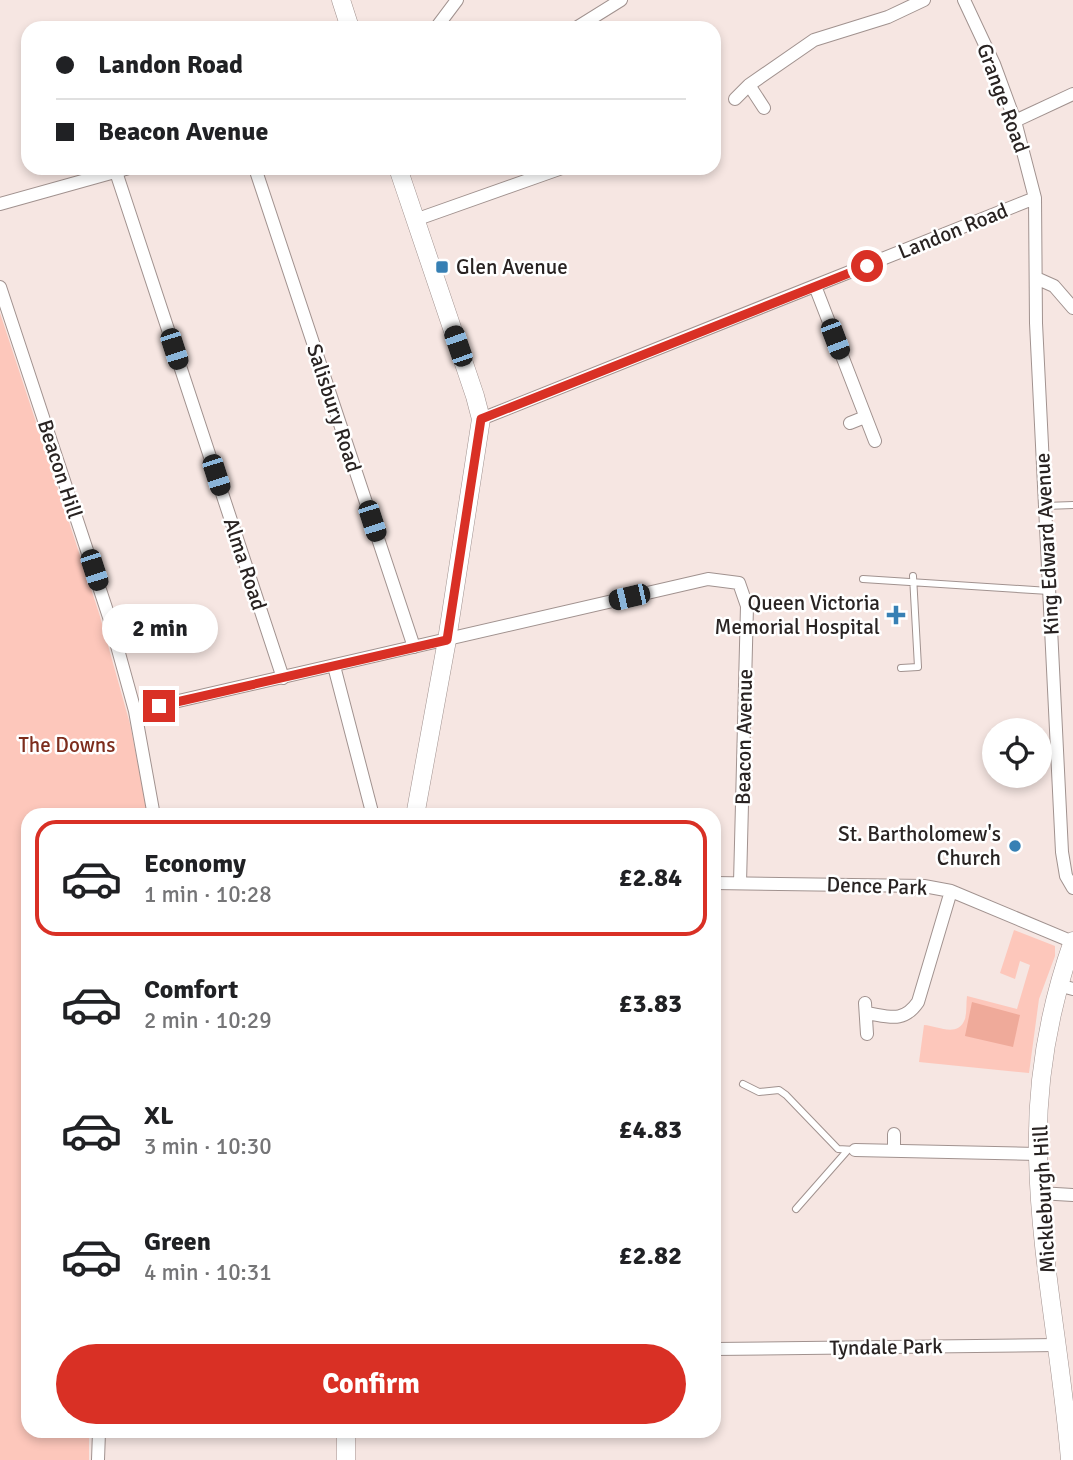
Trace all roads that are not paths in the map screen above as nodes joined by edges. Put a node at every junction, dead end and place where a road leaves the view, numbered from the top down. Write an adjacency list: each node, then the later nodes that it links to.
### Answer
1 (341, 0): 6 (street)
2 (457, 0): 7 (street)
3 (621, 0): 8 (street)
4 (924, 0): 9 (street)
5 (964, 0): 13 (street, Grange Road)
6 (348, 21)
7 (441, 21)
8 (587, 21)
9 (749, 85): 11 (street); 12 (street)
10 (1073, 94): 13 (street)
11 (734, 99)
12 (764, 108)
13 (1015, 121): 19 (street, Grange Road)
14 (105, 175): 20 (street)
15 (125, 175): 39 (street, Alma Road)
16 (257, 175): 36 (street, Salisbury Road)
17 (400, 175): 21 (street)
18 (542, 175): 21 (street)
19 (1035, 198): 22 (street, King Edward Avenue); 23 (street, Landon Road)
20 (0, 204)
21 (415, 220): 27 (street)
22 (1036, 278): 25 (street); 31 (street, King Edward Avenue)
23 (815, 286): 26 (street); 27 (street, Landon Road)
24 (0, 287): 40 (street, Beacon Hill)
25 (1073, 308)
26 (865, 417): 28 (street); 29 (street)
27 (481, 419): 35 (street)
28 (850, 423)
29 (875, 441)
30 (1073, 505): 31 (lane)
31 (1045, 506): 34 (street, King Edward Avenue)
32 (863, 579): 33 (lane)
33 (914, 580): 34 (lane); 38 (lane)
34 (1049, 591): 46 (street, King Edward Avenue)
35 (447, 640): 36 (street, Beacon Avenue); 43 (street); 45 (street, Beacon Avenue)
36 (414, 648): 37 (street, Beacon Avenue)
37 (334, 666): 39 (street, Beacon Avenue); 42 (street)
38 (901, 668)
39 (283, 678): 40 (street, Beacon Avenue)
40 (135, 711): 41 (street, Beacon Hill)
41 (153, 808)
42 (371, 808)
43 (416, 808)
44 (721, 883): 45 (street, Dence Park)
45 (740, 883): 47 (street, Dence Park)
46 (1073, 888)
47 (951, 891): 48 (street, Dence Park); 50 (street)
48 (1073, 941): 49 (street, Mickleburgh Hill)
49 (1066, 987): 55 (street, Mickleburgh Hill)
50 (867, 1034)
51 (743, 1084): 53 (lane)
52 (894, 1134): 54 (street)
53 (851, 1150): 54 (street); 58 (lane)
54 (894, 1151): 55 (street)
55 (1037, 1154): 56 (street, Mickleburgh Hill)
56 (1039, 1193): 57 (street); 59 (street, Mickleburgh Hill)
57 (1073, 1195)
58 (796, 1209)
59 (1057, 1345): 60 (street, Tyndale Park); 63 (street, Mickleburgh Hill)
60 (721, 1349)
61 (99, 1438): 64 (street)
62 (346, 1438): 65 (street)
63 (1071, 1457)
64 (98, 1460)
65 (346, 1460)

